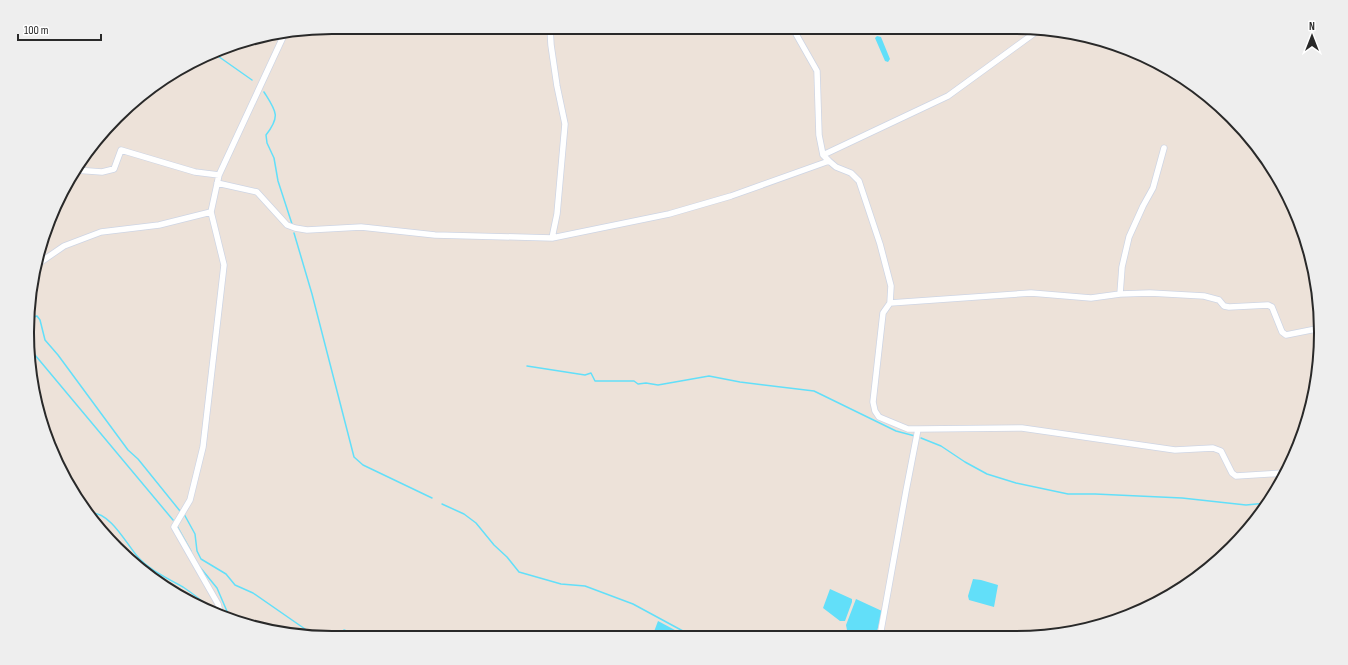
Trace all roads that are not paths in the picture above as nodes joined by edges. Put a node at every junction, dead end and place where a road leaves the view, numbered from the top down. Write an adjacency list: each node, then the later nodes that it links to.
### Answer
1 (550, 34): 12 (street)
2 (796, 34): 6 (street)
3 (1033, 35): 6 (street)
4 (282, 39): 9 (street)
5 (1164, 148): 14 (street)
6 (823, 155): 7 (street)
7 (828, 161): 12 (street); 15 (street)
8 (82, 171): 9 (street)
9 (219, 175): 10 (street)
10 (217, 183): 11 (street); 12 (street)
11 (211, 212): 13 (street); 19 (street)
12 (552, 238)
13 (43, 261)
14 (1120, 294): 15 (street); 16 (street)
15 (890, 303): 17 (street)
16 (1314, 329)
17 (918, 429): 18 (street); 20 (street)
18 (1279, 473)
19 (219, 608)
20 (881, 631)

